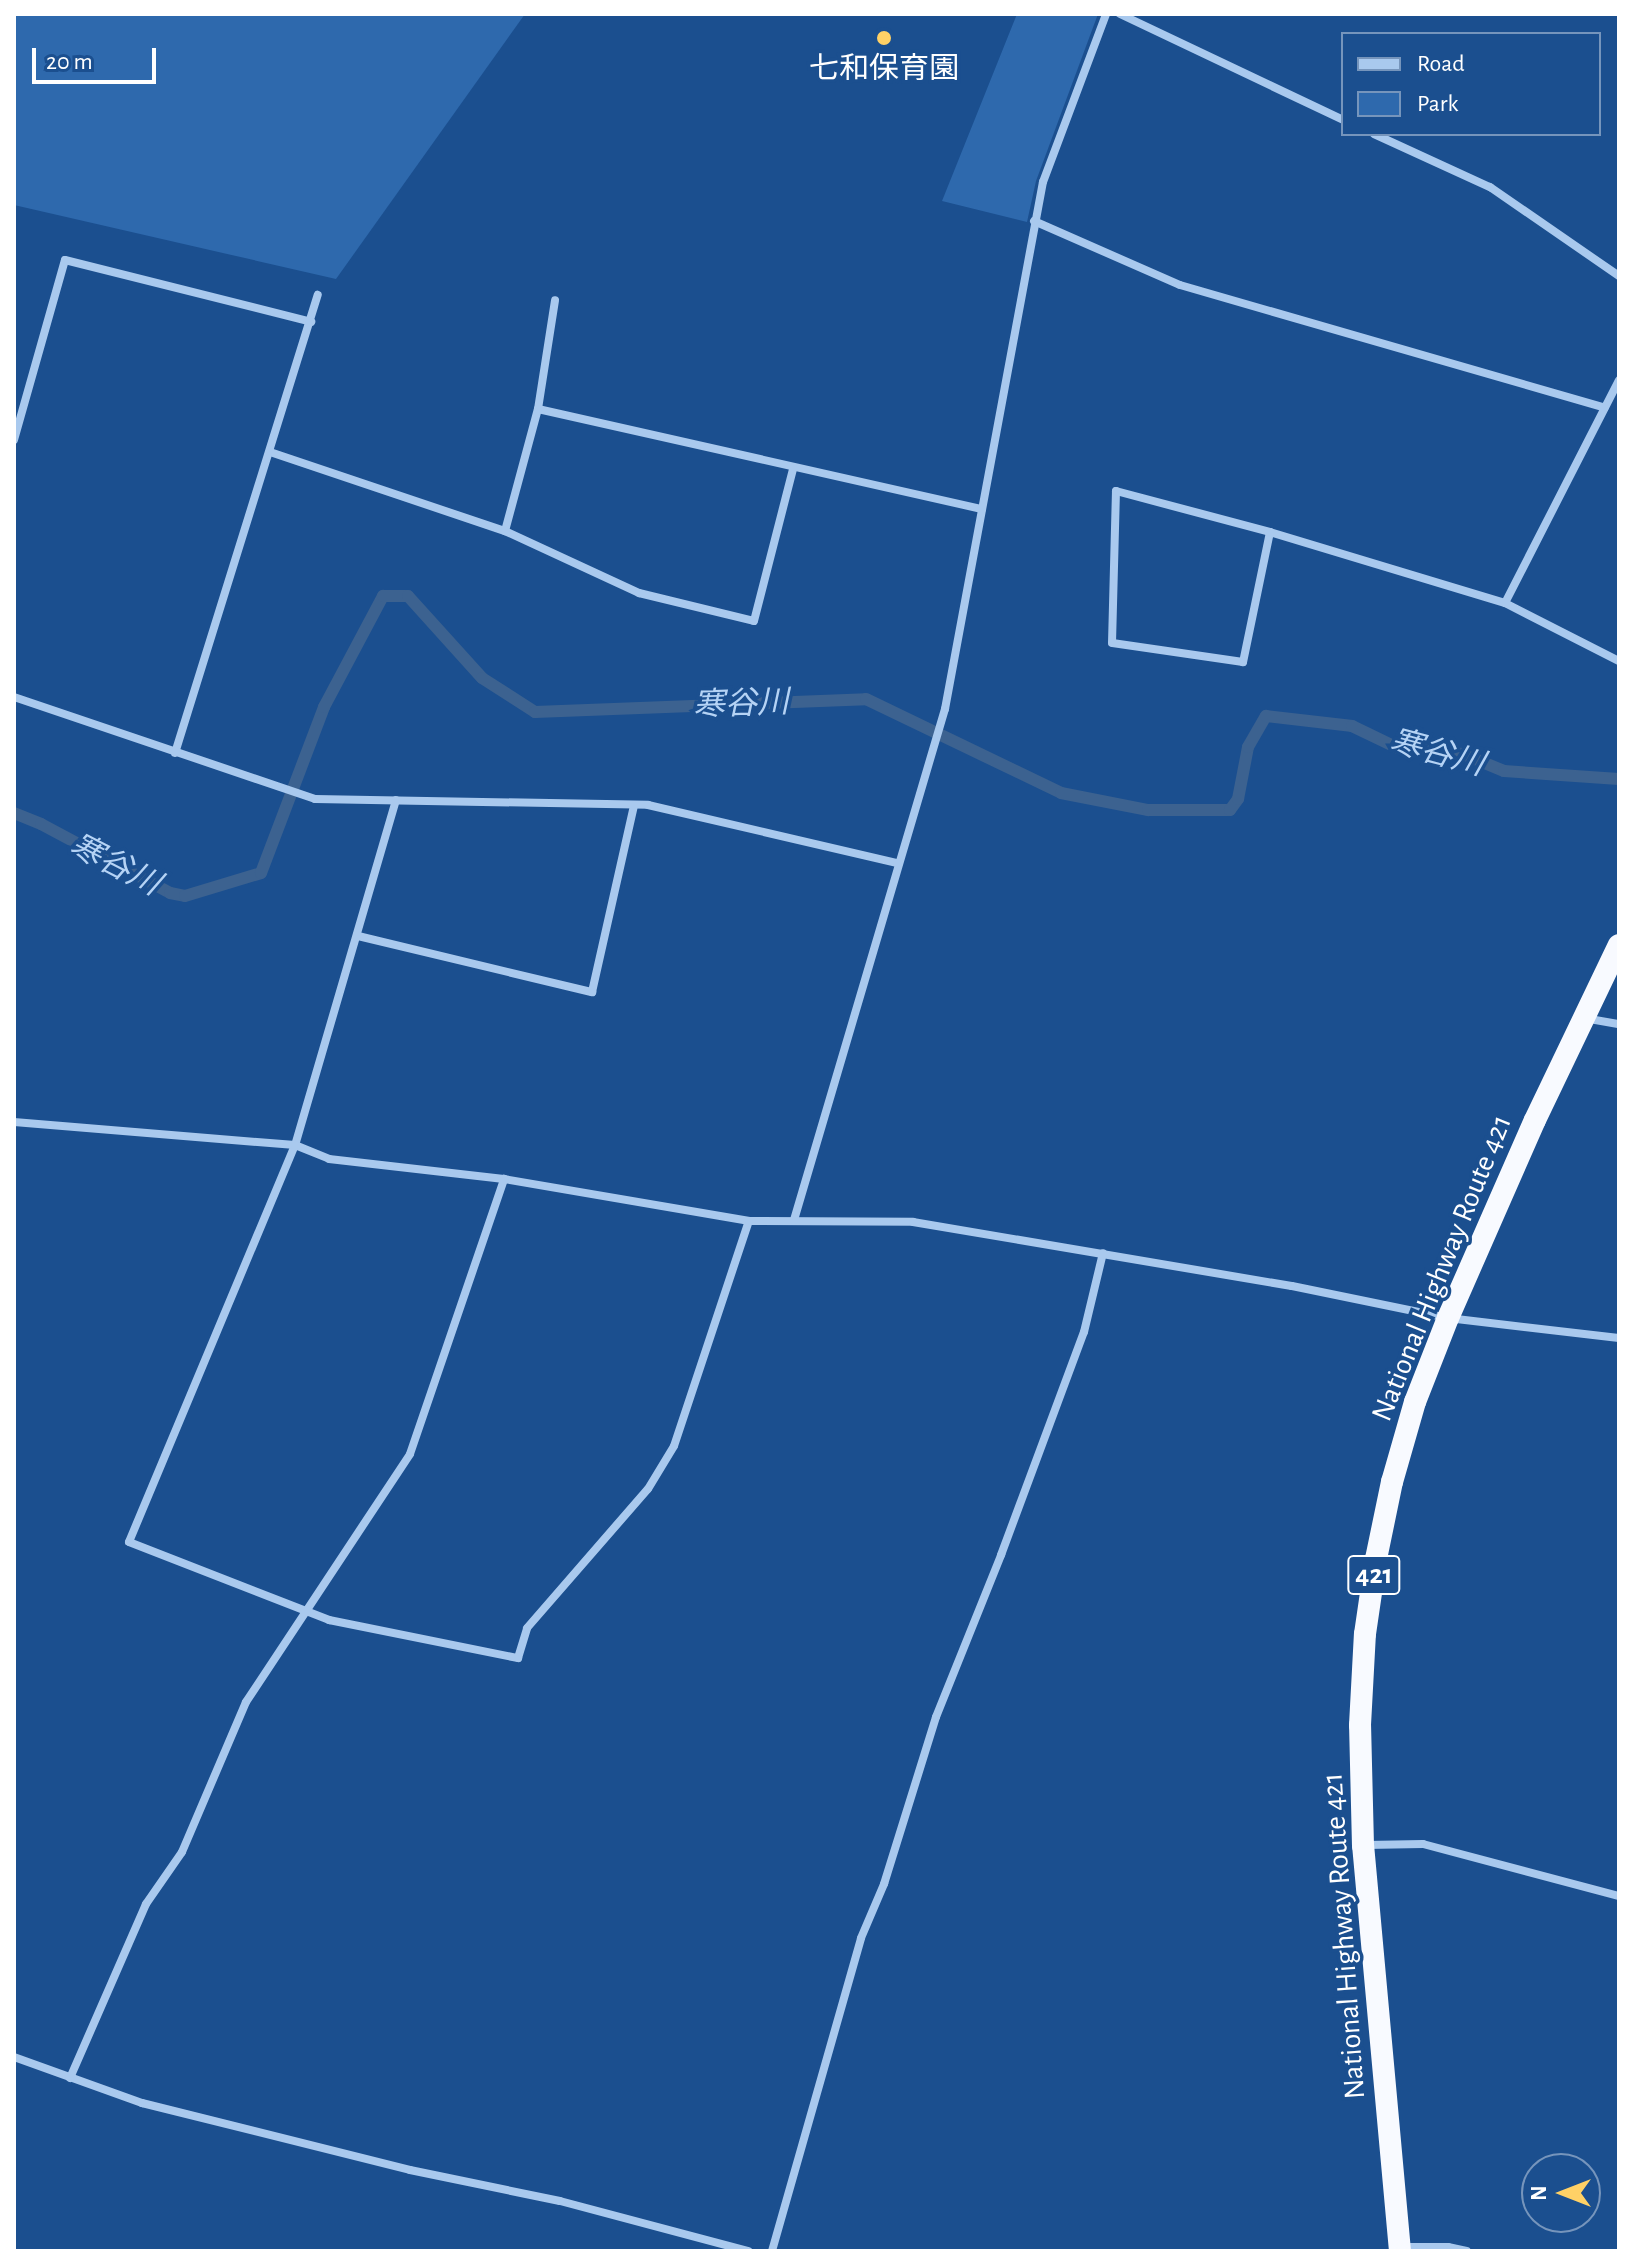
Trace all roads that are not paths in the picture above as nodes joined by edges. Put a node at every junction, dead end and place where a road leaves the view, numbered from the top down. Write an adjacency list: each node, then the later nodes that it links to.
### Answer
1 (1106, 14): 5 (street)
2 (1120, 14): 3 (street)
3 (1341, 119)
4 (1378, 136): 6 (street)
5 (1034, 221): 11 (street); 16 (street)
6 (1619, 276)
7 (318, 295): 9 (street)
8 (555, 300): 12 (street)
9 (311, 322): 13 (street); 14 (street)
10 (1619, 380): 11 (street)
11 (1605, 408): 19 (street)
12 (538, 409): 15 (street); 17 (street)
13 (14, 440)
14 (270, 452): 17 (street); 22 (street)
15 (793, 469): 16 (street); 17 (street)
16 (982, 509): 25 (street)
17 (505, 531)
18 (1270, 532): 18 (street); 19 (street)
19 (1505, 603): 20 (street)
20 (1619, 661)
21 (14, 697): 22 (street)
22 (175, 753): 23 (street)
23 (396, 800): 24 (street); 26 (street)
24 (634, 806): 25 (street); 26 (street)
25 (897, 863): 33 (street)
26 (358, 936): 31 (street)
27 (1619, 945): 28 (highway, National Highway Route 421 / 421)
28 (1584, 1018): 29 (street); 36 (highway, National Highway Route 421 / 421)
29 (1619, 1024)
30 (14, 1122): 31 (street)
31 (295, 1145): 32 (street); 38 (street)
32 (504, 1179): 34 (street); 38 (street)
33 (794, 1220): 34 (street); 35 (street)
34 (749, 1221): 38 (street)
35 (1103, 1253): 36 (street); 45 (street)
36 (1448, 1318): 37 (street); 39 (highway, National Highway Route 421 / 421)
37 (1619, 1338)
38 (306, 1609): 42 (street)
39 (1363, 1846): 40 (street); 43 (highway, National Highway Route 421 / 421)
40 (1619, 1896)
41 (14, 2057): 42 (street)
42 (70, 2078): 44 (street)
43 (1400, 2249): 46 (street)
44 (748, 2251)
45 (772, 2251)
46 (1467, 2251)

